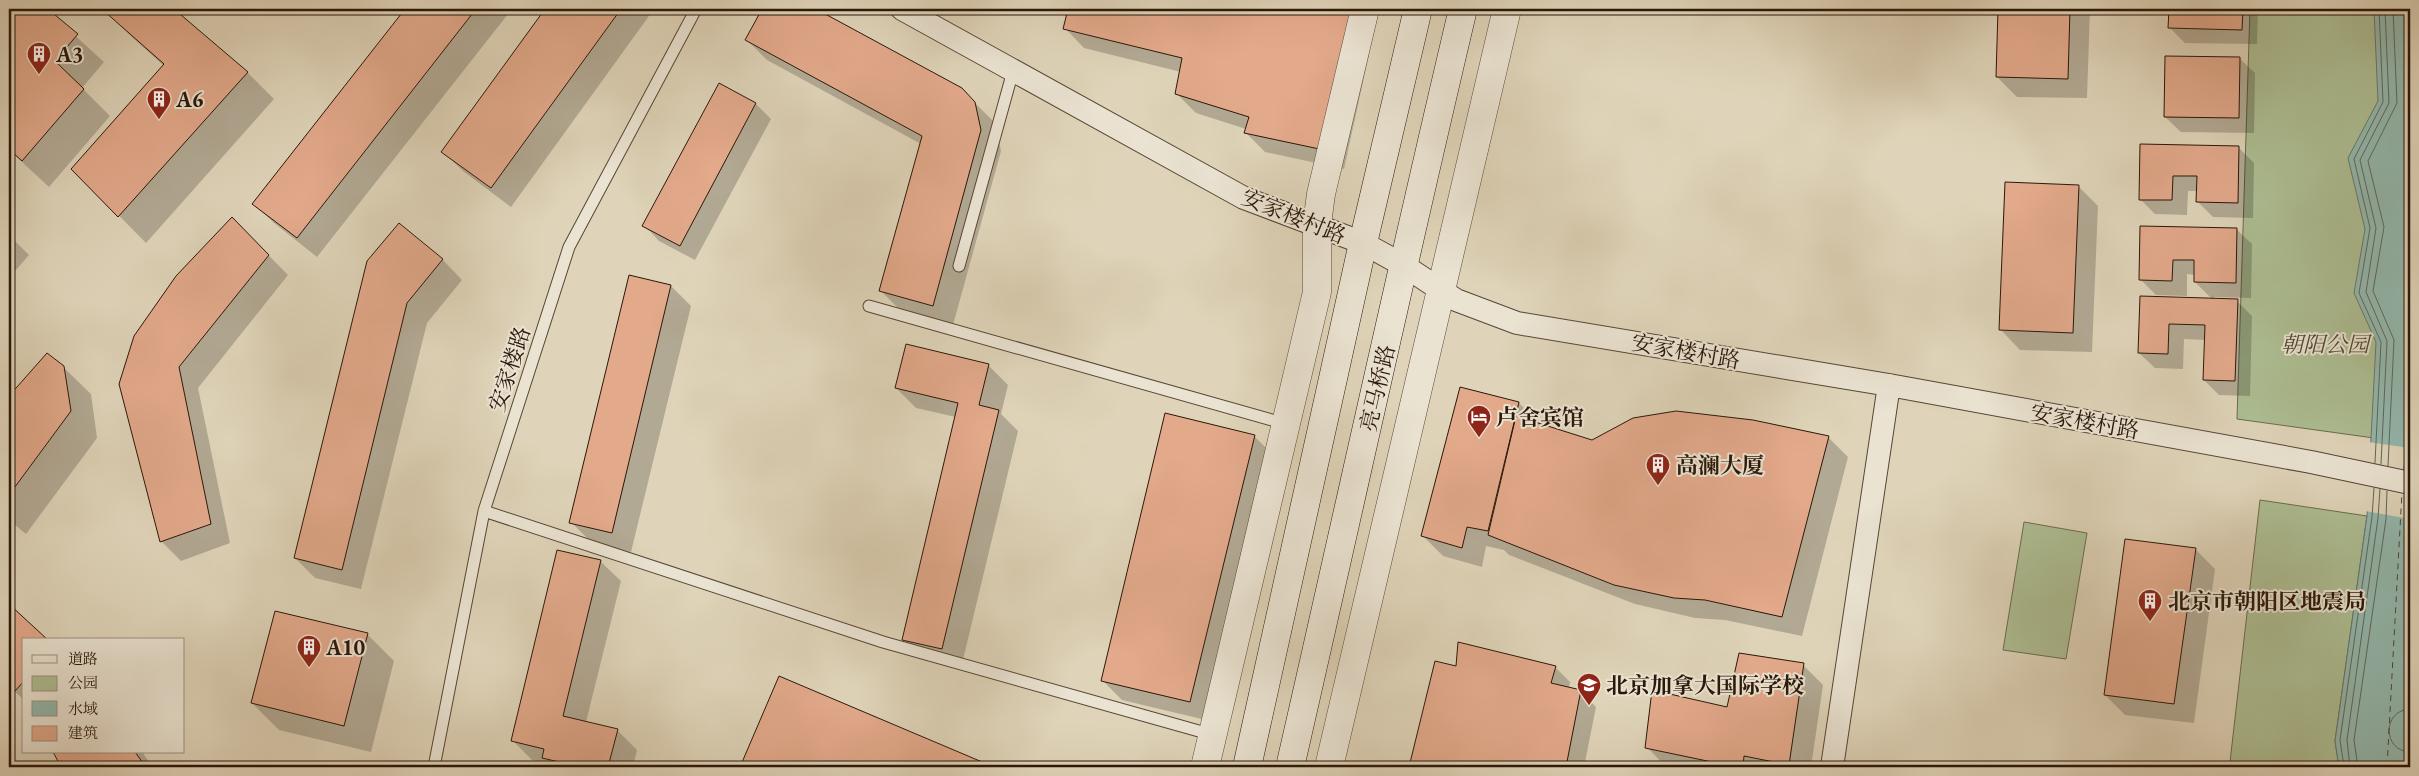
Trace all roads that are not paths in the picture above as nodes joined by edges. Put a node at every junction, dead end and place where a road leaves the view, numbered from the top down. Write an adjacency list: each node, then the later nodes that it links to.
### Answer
1 (696, 9): 17 (lane, 安家楼路)
2 (902, 9): 7 (street, 安家楼村路)
3 (1365, 9): 8 (street)
4 (1418, 9): 9 (street, 亮马桥路)
5 (1463, 9): 10 (street, 亮马桥路)
6 (1507, 9): 12 (street)
7 (1013, 71): 8 (street, 安家楼村路); 11 (lane)
8 (1317, 224): 9 (street, 安家楼村路); 15 (street)
9 (1363, 243): 10 (street, 安家楼村路); 21 (street, 亮马桥路)
10 (1403, 265): 12 (street, 安家楼村路); 22 (street, 亮马桥路)
11 (959, 266)
12 (1441, 292): 14 (street, 安家楼村路); 23 (street)
13 (869, 306): 15 (lane)
14 (1889, 385): 16 (street, 安家楼村路); 24 (street)
15 (1286, 424): 18 (street)
16 (2410, 483)
17 (484, 511): 18 (lane); 19 (lane, 安家楼路)
18 (1213, 734): 20 (street)
19 (434, 767)
20 (1205, 767)
21 (1247, 767)
22 (1290, 767)
23 (1329, 767)
24 (1832, 767)

